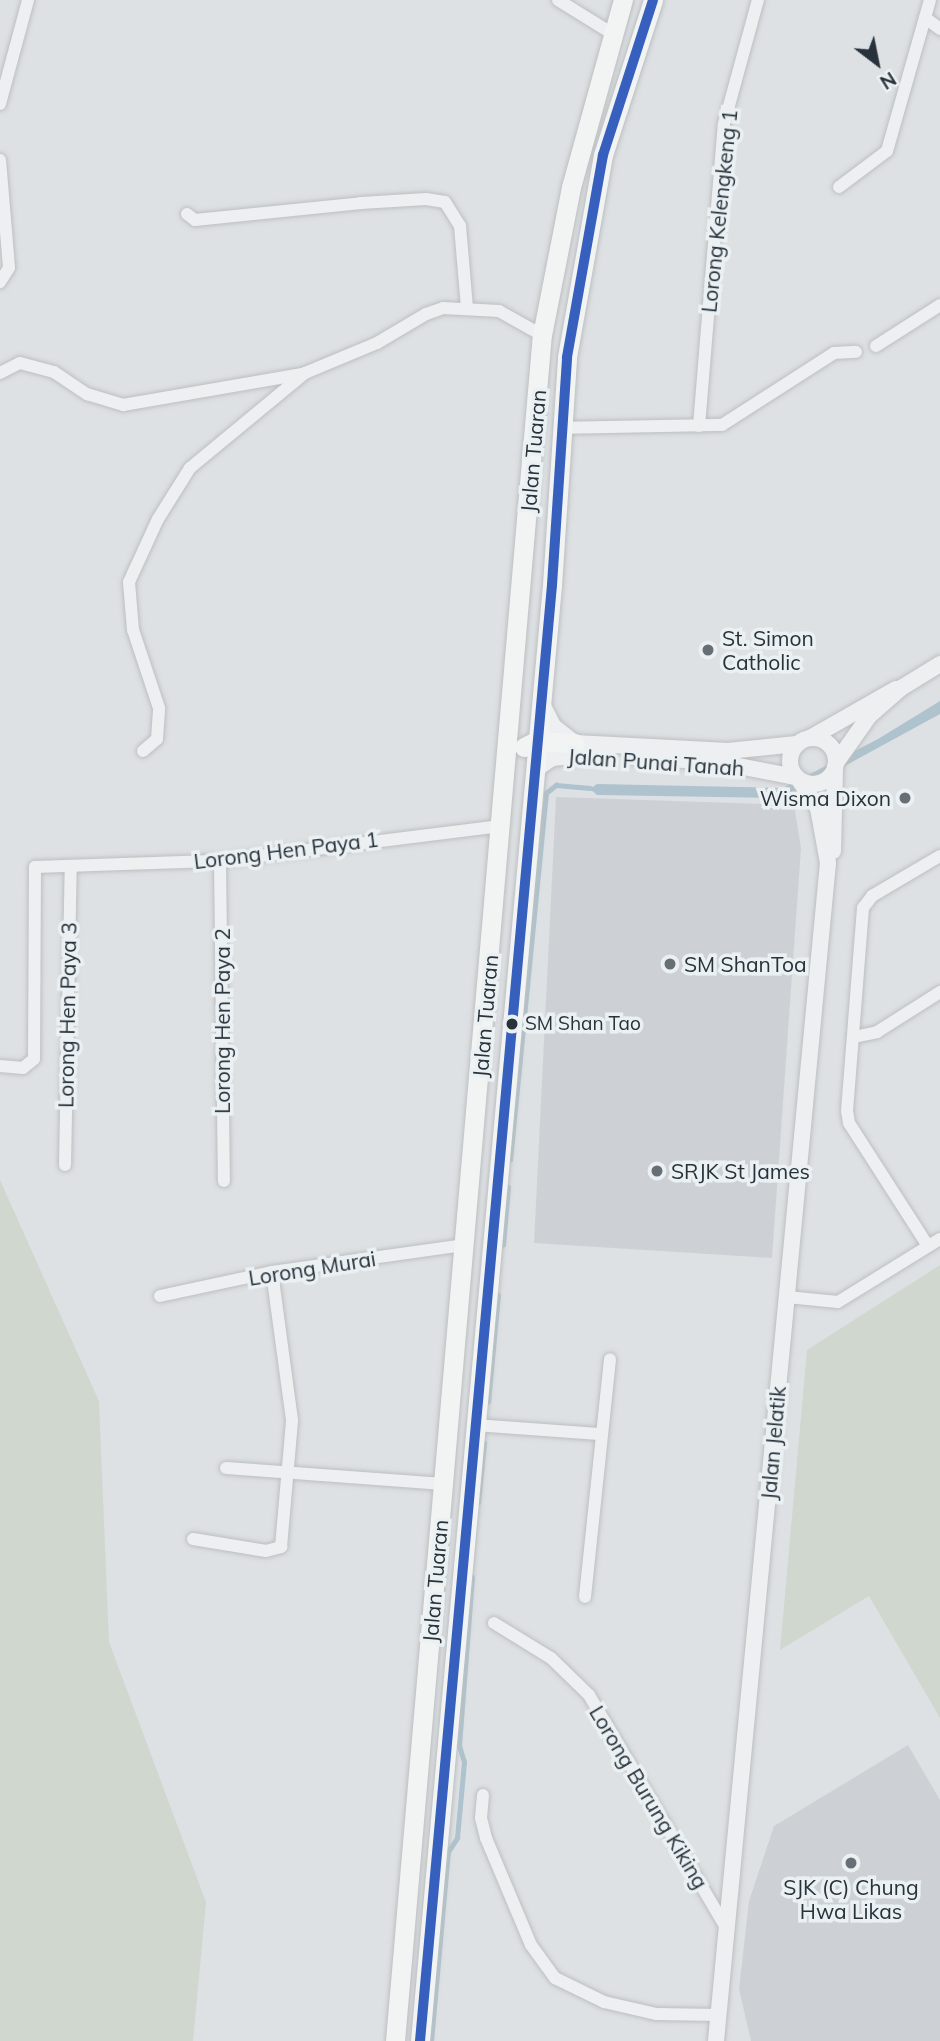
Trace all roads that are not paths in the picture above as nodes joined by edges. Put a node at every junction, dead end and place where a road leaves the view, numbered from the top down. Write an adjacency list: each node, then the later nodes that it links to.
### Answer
1 (28, 0): 10 (street)
2 (558, 0): 9 (street)
3 (623, 0): 9 (main road, Jalan Tuaran)
4 (653, 0): 23 (main road, Jalan Tuaran)
5 (758, 0): 22 (street, Lorong Kelengkeng 1)
6 (930, 0): 7 (street)
7 (925, 18): 8 (street); 12 (street)
8 (940, 29)
9 (613, 34): 17 (main road, Jalan Tuaran)
10 (0, 104)
11 (0, 160): 14 (street)
12 (839, 187)
13 (187, 214): 16 (street)
14 (0, 282)
15 (940, 305): 18 (street)
16 (467, 307): 17 (street); 21 (street)
17 (542, 335): 34 (main road, Jalan Tuaran)
18 (876, 346)
19 (856, 352): 22 (street)
20 (0, 373): 21 (street)
21 (305, 373): 30 (street)
22 (698, 426): 23 (street)
23 (561, 428): 26 (main road, Jalan Tuaran)
24 (940, 664): 25 (street)
25 (901, 688): 28 (street); 31 (street)
26 (540, 696): 27 (main road, Jalan Tuaran); 29 (street)
27 (536, 741): 29 (main road); 33 (main road, Jalan Tuaran); 39 (main road)
28 (804, 741): 29 (street, Jalan Punai Tanah); 31 (street); 32 (street)
29 (575, 743)
30 (143, 751)
31 (836, 765): 32 (street); 37 (street, Jalan Jelatik)
32 (798, 779): 33 (street, Jalan Punai Tanah); 37 (street, Jalan Jelatik)
33 (530, 785): 52 (main road, Jalan Tuaran)
34 (501, 826): 36 (street, Lorong Hen Paya 1); 39 (main road, Jalan Tuaran)
35 (940, 856): 41 (street)
36 (220, 861): 38 (street, Lorong Hen Paya 1); 44 (street, Lorong Hen Paya 2)
37 (828, 863): 50 (street, Jalan Jelatik)
38 (71, 866): 42 (street, Lorong Hen Paya 1); 43 (street, Lorong Hen Paya 3)
39 (495, 901): 46 (main road, Jalan Tuaran)
40 (940, 992): 41 (street)
41 (853, 1037): 47 (street)
42 (0, 1066)
43 (65, 1165)
44 (224, 1181)
45 (940, 1239): 47 (street)
46 (465, 1245): 48 (street, Lorong Murai); 56 (main road, Jalan Tuaran)
47 (928, 1246): 50 (street)
48 (272, 1272): 49 (street, Lorong Murai); 55 (street)
49 (160, 1296)
50 (787, 1297): 62 (street, Jalan Jelatik)
51 (610, 1359): 53 (street)
52 (474, 1427): 53 (street); 57 (main road); 65 (main road, Jalan Tuaran)
53 (600, 1434): 59 (street)
54 (226, 1468): 55 (street)
55 (285, 1471): 56 (street); 58 (street)
56 (444, 1484): 57 (main road, Jalan Tuaran)
57 (442, 1510): 64 (main road, Jalan Tuaran)
58 (193, 1539)
59 (585, 1597)
60 (494, 1623): 62 (street, Lorong Burung Kiking)
61 (483, 1795): 63 (street)
62 (727, 1930): 63 (street, Jalan Jelatik)
63 (719, 2019): 66 (street, Jalan Jelatik); 67 (street, Jalan Jelatik)
64 (395, 2041)
65 (420, 2041)
66 (716, 2041)
67 (724, 2041)

